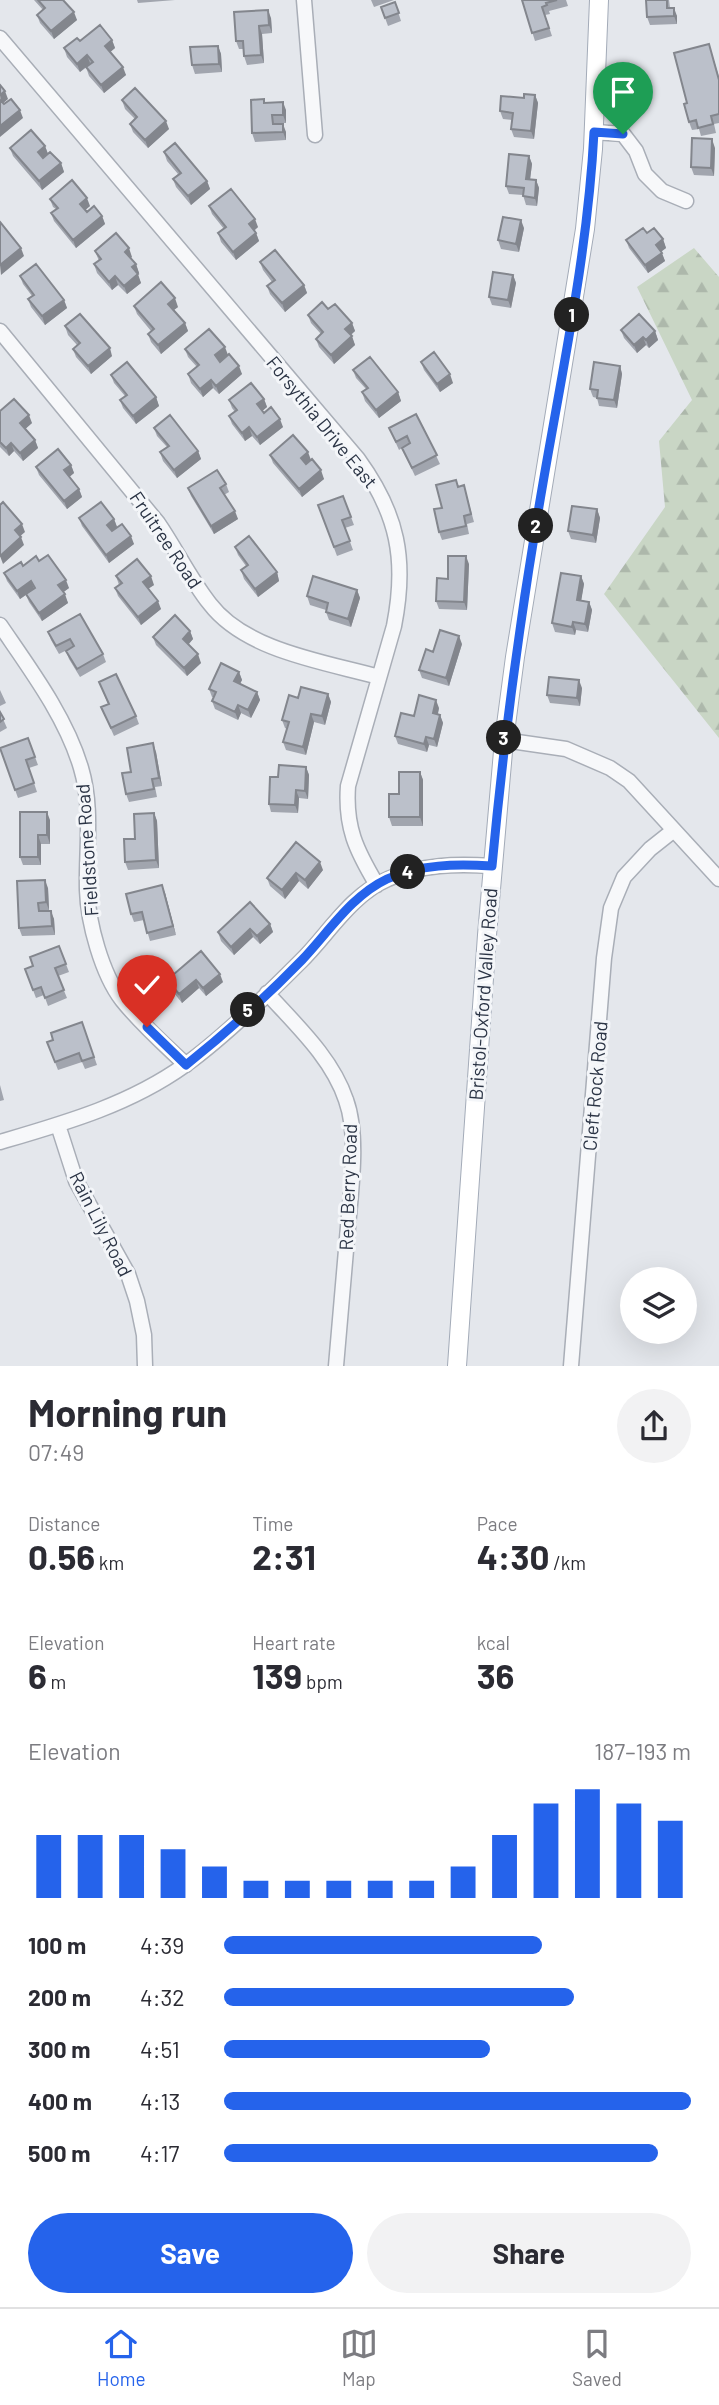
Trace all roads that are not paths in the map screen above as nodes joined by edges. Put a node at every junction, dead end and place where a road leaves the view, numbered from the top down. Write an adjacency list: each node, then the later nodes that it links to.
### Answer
1 (304, 0): 5 (street)
2 (599, 0): 4 (main road, Bristol-Oxford Valley Road)
3 (0, 38): 9 (street, Forsythia Drive East)
4 (594, 132): 6 (street); 10 (main road, Bristol-Oxford Valley Road)
5 (315, 135)
6 (687, 201)
7 (0, 331): 9 (street, Fruitree Road)
8 (0, 625): 16 (street, Fieldstone Road)
9 (379, 677): 14 (street, Forsythia Drive East)
10 (504, 740): 11 (street); 12 (main road, Bristol-Oxford Valley Road)
11 (674, 830): 13 (street); 22 (street, Cleft Rock Road)
12 (492, 866): 14 (street); 21 (main road, Bristol-Oxford Valley Road)
13 (719, 879)
14 (376, 885): 15 (street)
15 (267, 993): 16 (street); 20 (street, Red Berry Road)
16 (186, 1065): 17 (street)
17 (58, 1125): 18 (street); 19 (street, Rain Lily Road)
18 (0, 1142)
19 (145, 1366)
20 (336, 1366)
21 (457, 1366)
22 (571, 1366)

